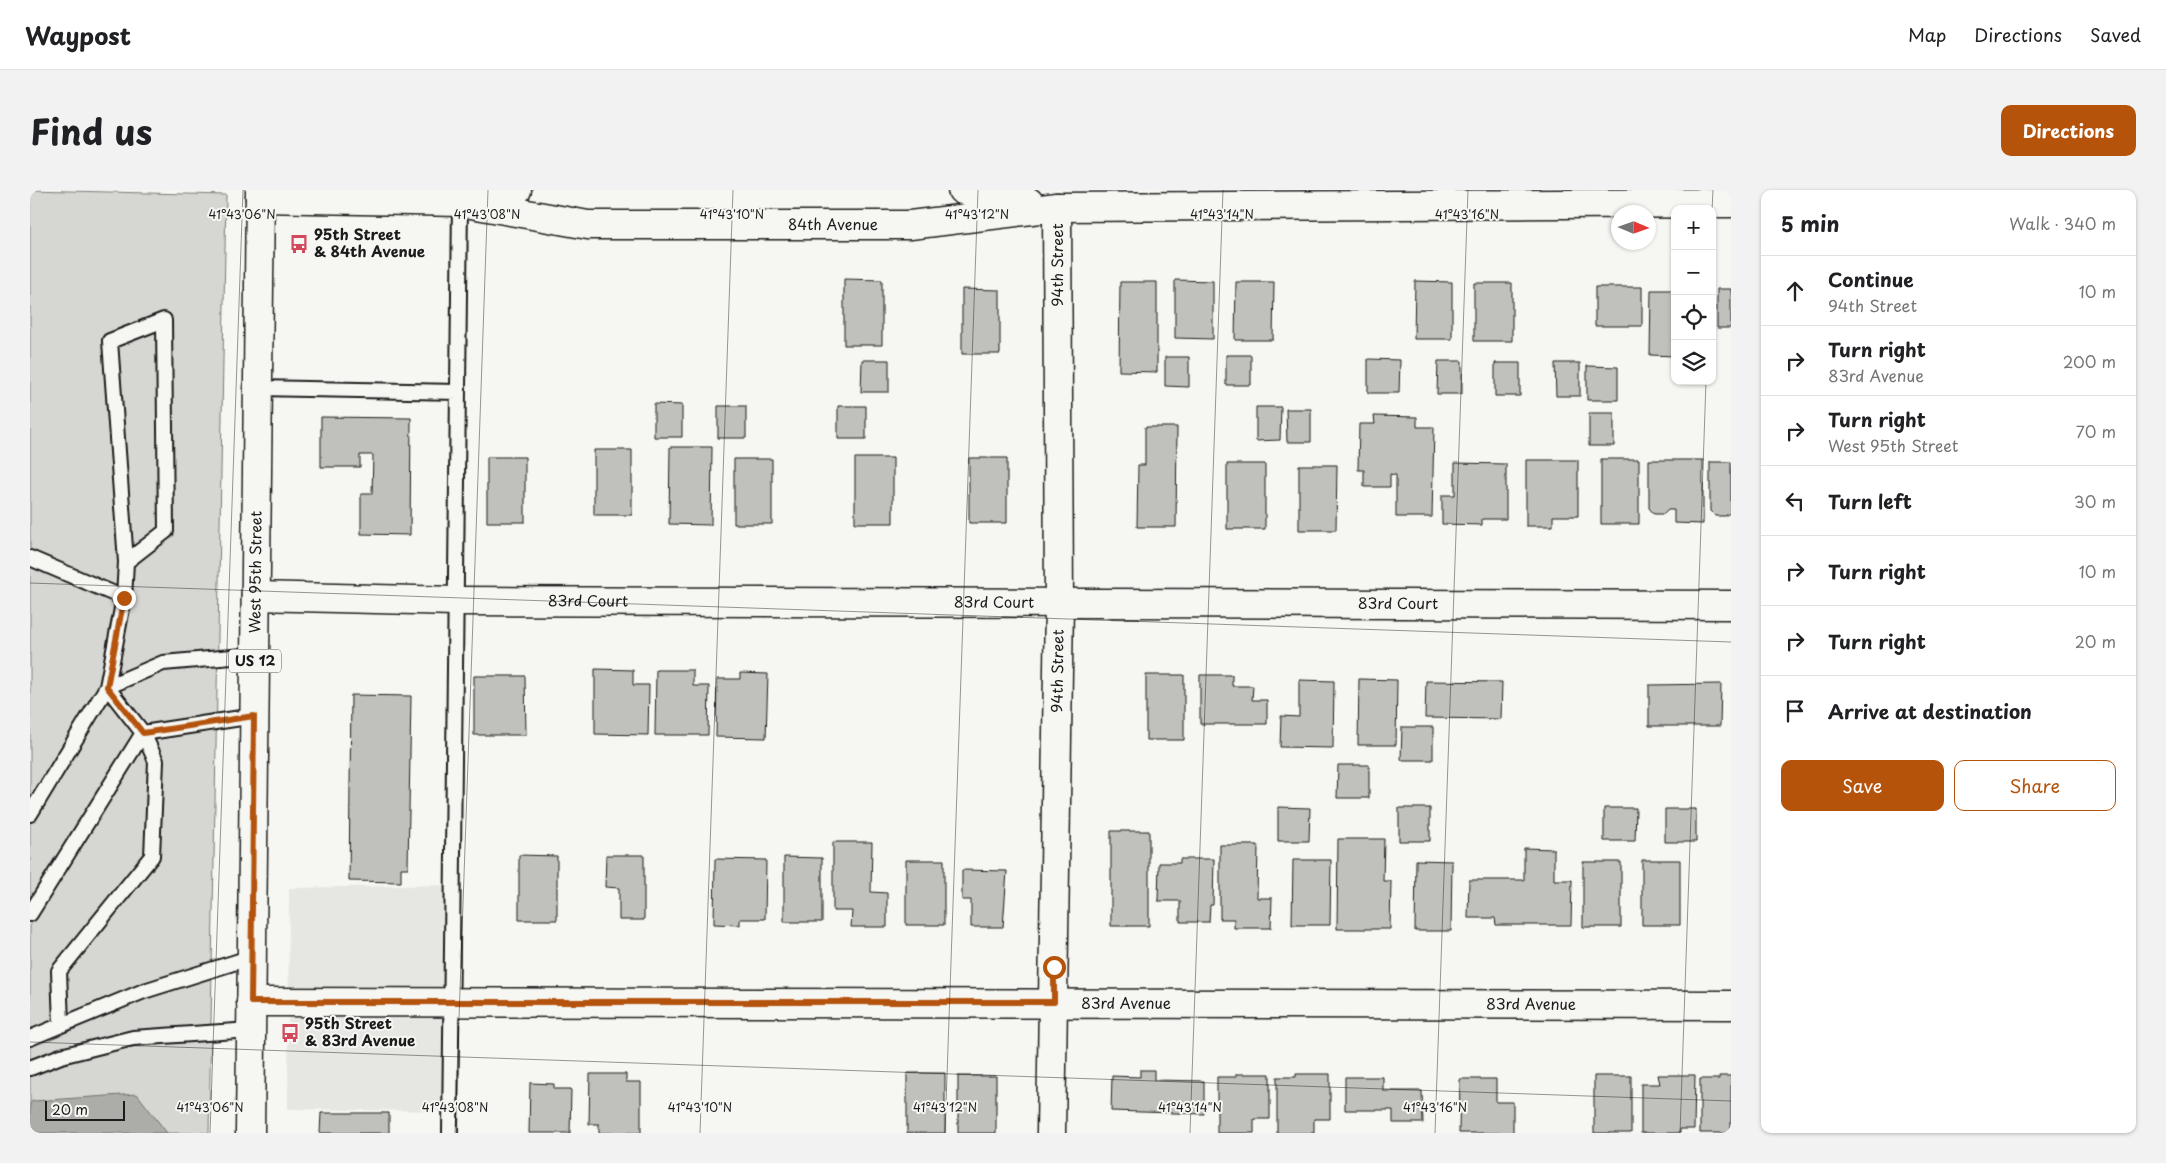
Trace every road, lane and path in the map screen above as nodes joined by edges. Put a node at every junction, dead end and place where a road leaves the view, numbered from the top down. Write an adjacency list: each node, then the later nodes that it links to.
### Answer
1 (516, 190): 4 (street, 84th Avenue)
2 (962, 190): 6 (street, 84th Avenue)
3 (260, 194): 4 (street, 84th Avenue); 7 (street, West 95th Street / US 12)
4 (460, 202): 6 (street, 84th Avenue); 8 (lane)
5 (1731, 203): 6 (street, 84th Avenue)
6 (1058, 207): 14 (street, 94th Street)
7 (258, 388): 8 (lane); 11 (street, West 95th Street / US 12)
8 (458, 392): 13 (lane)
9 (30, 558): 12 (lane)
10 (126, 562): 10 (lane); 12 (lane)
11 (256, 596): 13 (street, 83rd Court); 16 (street, West 95th Street / US 12)
12 (124, 598): 17 (lane)
13 (455, 601): 14 (street, 83rd Court); 25 (lane)
14 (1059, 603): 15 (street, 83rd Court); 24 (street, 94th Street)
15 (1731, 605)
16 (255, 656): 17 (lane); 18 (street, West 95th Street / US 12)
17 (107, 687): 19 (lane); 20 (lane)
18 (254, 716): 19 (lane); 22 (street, West 95th Street / US 12)
19 (143, 733): 21 (lane); 27 (lane)
20 (30, 814)
21 (30, 914)
22 (252, 957): 23 (street, West 95th Street / US 12); 27 (lane)
23 (251, 1002): 25 (street, 83rd Avenue); 28 (street, West 95th Street / US 12)
24 (1054, 1002): 25 (street, 83rd Avenue); 26 (street, 83rd Avenue); 33 (street, 94th Street)
25 (451, 1003): 32 (lane)
26 (1731, 1005)
27 (61, 1024): 29 (lane)
28 (251, 1030): 30 (lane); 31 (street, West 95th Street / US 12)
29 (30, 1038)
30 (30, 1068)
31 (250, 1133)
32 (450, 1133)
33 (1051, 1133)

